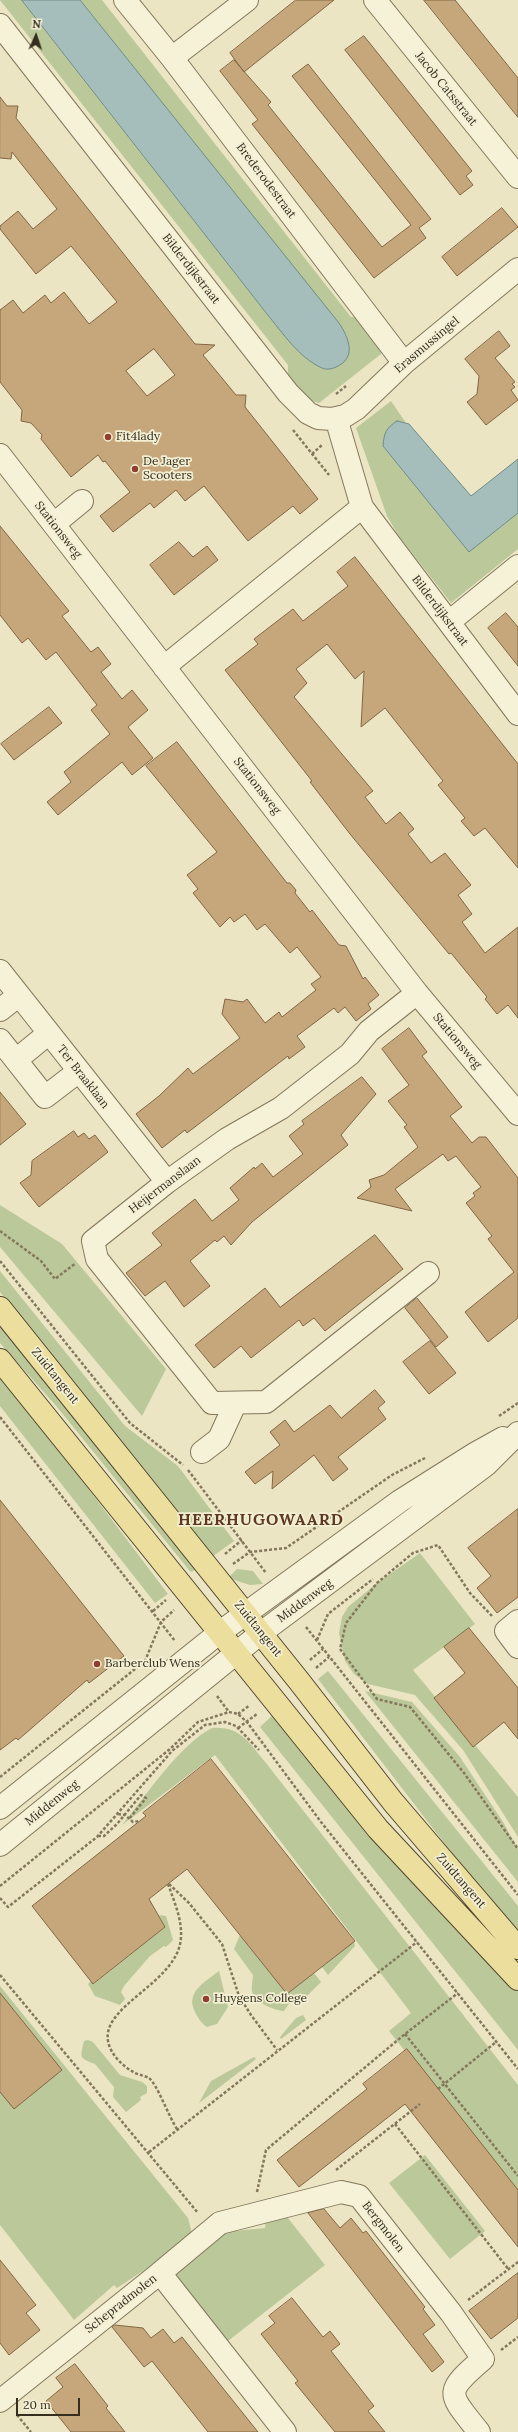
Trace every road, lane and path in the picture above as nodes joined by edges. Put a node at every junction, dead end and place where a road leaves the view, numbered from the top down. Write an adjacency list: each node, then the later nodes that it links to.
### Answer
1 (125, 0): 5 (street, Brederodestraat)
2 (247, 0): 5 (street)
3 (375, 0): 6 (street, Jacob Catsstraat)
4 (0, 25): 9 (street, Bilderdijkstraat)
5 (172, 58): 8 (street, Brederodestraat)
6 (518, 177)
7 (518, 269): 8 (street, Erasmussingel)
8 (404, 363): 9 (street, Erasmussingel)
9 (336, 418): 12 (street, Bilderdijkstraat)
10 (0, 455): 13 (street, Stationsweg)
11 (82, 501): 13 (street)
12 (362, 508): 15 (street, Bilderdijkstraat); 16 (street)
13 (54, 524): 16 (street, Stationsweg)
14 (518, 566): 15 (street)
15 (449, 622): 17 (street, Bilderdijkstraat)
16 (164, 667): 19 (street, Stationsweg)
17 (518, 714)
18 (0, 972): 20 (street, Ter Braaklaan)
19 (417, 993): 26 (street, Stationsweg); 27 (street, Heijermanslaan)
20 (19, 995): 21 (street); 22 (street, Ter Braaklaan)
21 (0, 1010)
22 (49, 1033): 24 (street); 25 (street, Ter Braaklaan)
23 (0, 1040): 24 (street)
24 (16, 1060): 25 (street)
25 (79, 1071): 27 (street, Ter Braaklaan)
26 (518, 1114)
27 (167, 1182): 29 (street, Heijermanslaan)
28 (0, 1231): 29 (path)
29 (95, 1249): 34 (street)
30 (0, 1261): 38 (path)
31 (428, 1272): 34 (street)
32 (0, 1308): 42 (main road, Zuidtangent)
33 (0, 1360): 45 (main road, Zuidtangent)
34 (235, 1404): 37 (street)
35 (0, 1417): 43 (path)
36 (518, 1432): 42 (street, Middenweg); 46 (street, Middenweg)
37 (202, 1452)
38 (250, 1552): 39 (path); 40 (path)
39 (230, 1567)
40 (268, 1576)
41 (176, 1609): 43 (path)
42 (246, 1614): 45 (street, Middenweg); 46 (main road, Zuidtangent)
43 (161, 1622): 48 (path); 59 (path)
44 (304, 1624): 49 (path)
45 (219, 1633): 50 (main road, Zuidtangent); 60 (street, Middenweg)
46 (261, 1633): 50 (street, Middenweg); 72 (main road, Zuidtangent)
47 (514, 1633): 67 (path)
48 (179, 1646)
49 (323, 1648): 51 (path); 69 (path)
50 (235, 1654): 66 (street, Middenweg); 74 (main road, Zuidtangent)
51 (309, 1660)
52 (216, 1694): 54 (path)
53 (253, 1703): 55 (path)
54 (229, 1712): 55 (path); 68 (path)
55 (238, 1714): 56 (path)
56 (247, 1722): 57 (path); 71 (path)
57 (238, 1728): 58 (path); 61 (path)
58 (259, 1750)
59 (0, 1777)
60 (0, 1808)
61 (118, 1814): 62 (path); 65 (path)
62 (124, 1815): 63 (path); 63 (path); 65 (path)
63 (129, 1819): 64 (path)
64 (140, 1821)
65 (97, 1836): 70 (path)
66 (0, 1846)
67 (518, 1849)
68 (0, 1886)
69 (518, 1895)
70 (0, 1898)
71 (417, 1942): 75 (path); 78 (path)
72 (518, 1948)
73 (0, 1975): 85 (path)
74 (518, 1978)
75 (458, 1993): 76 (path); 77 (path)
76 (405, 2034): 80 (path); 88 (path)
77 (496, 2042): 79 (path); 80 (path)
78 (277, 2050): 84 (path); 84 (path)
79 (518, 2069)
80 (444, 2084): 81 (path); 86 (path)
81 (438, 2088)
82 (420, 2104): 83 (path)
83 (395, 2124): 87 (path); 91 (path)
84 (176, 2129): 85 (path)
85 (149, 2152): 89 (path)
86 (518, 2176)
87 (321, 2198): 88 (street, Bergmolen); 93 (street, Bergmolen)
88 (253, 2214): 89 (street, Bergmolen)
89 (212, 2230): 92 (street, Bergmolen)
90 (518, 2262): 91 (path)
91 (509, 2270): 93 (path)
92 (160, 2273): 94 (street, Schepradmolen); 95 (street, Schepradmolen)
93 (450, 2313): 96 (street, Bergmolen)
94 (0, 2400)
95 (285, 2432)
96 (479, 2432)

